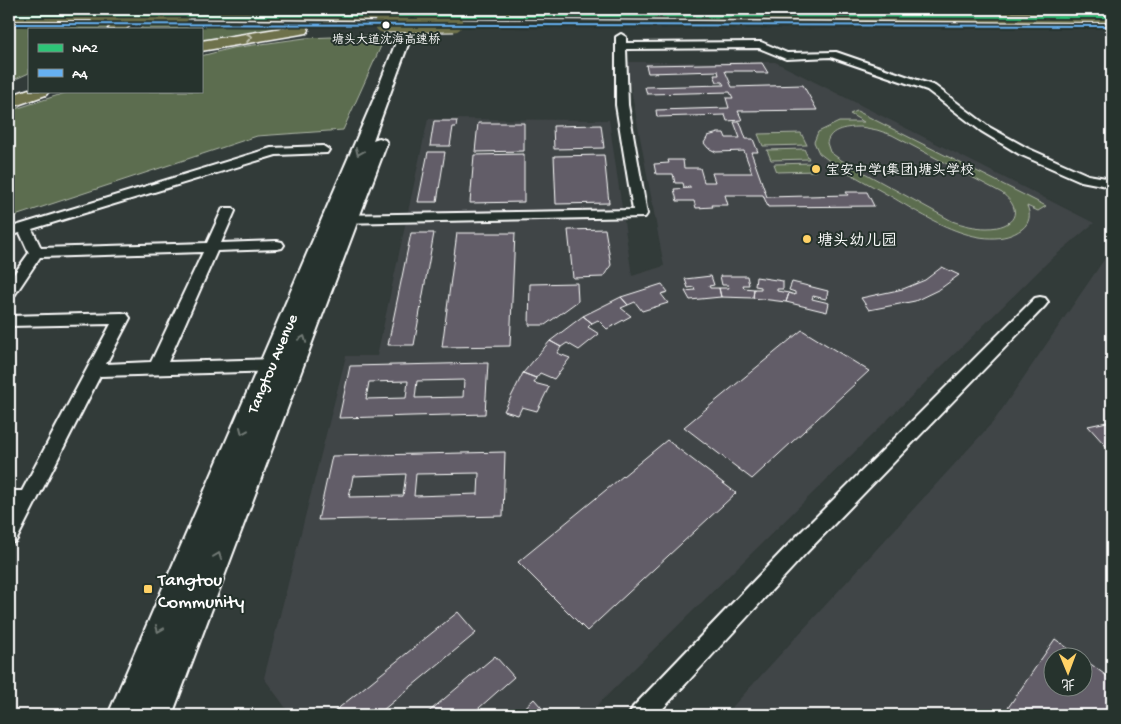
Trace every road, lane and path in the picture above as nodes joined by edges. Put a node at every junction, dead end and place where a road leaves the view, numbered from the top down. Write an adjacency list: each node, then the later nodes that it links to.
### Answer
1 (141, 9): 10 (highway)
2 (154, 9): 11 (highway)
3 (415, 9): 22 (main road, Tangtou Avenue, one-way to 22)
4 (427, 9): 22 (main road, Tangtou Avenue)
5 (602, 9): 6 (highway)
6 (1112, 10)
7 (9, 15): 9 (highway, bridge)
8 (1112, 16): 9 (highway, bridge)
9 (385, 20): 12 (highway, one-way to 9)
10 (117, 28)
11 (130, 28)
12 (202, 46)
13 (28, 77): 15 (highway)
14 (28, 85): 17 (highway)
15 (9, 86)
16 (37, 92): 18 (highway)
17 (9, 94)
18 (9, 102)
19 (323, 150): 23 (street)
20 (1112, 184): 22 (street)
21 (228, 211): 26 (street)
22 (341, 218): 31 (main road, Tangtou Avenue)
23 (24, 227): 24 (street); 27 (street)
24 (9, 232)
25 (277, 246): 26 (street)
26 (212, 247): 27 (street); 32 (street)
27 (36, 253): 28 (street)
28 (9, 292)
29 (1040, 302): 39 (street)
30 (9, 321): 33 (street)
31 (282, 365): 32 (street); 37 (main road, Tangtou Avenue, one-way to 37); 38 (main road, Tangtou Avenue, one-way to 31)
32 (157, 368): 33 (street)
33 (95, 370): 35 (street)
34 (9, 499): 35 (street)
35 (28, 499): 36 (street)
36 (9, 535)
37 (124, 715)
38 (156, 715)
39 (641, 715)

